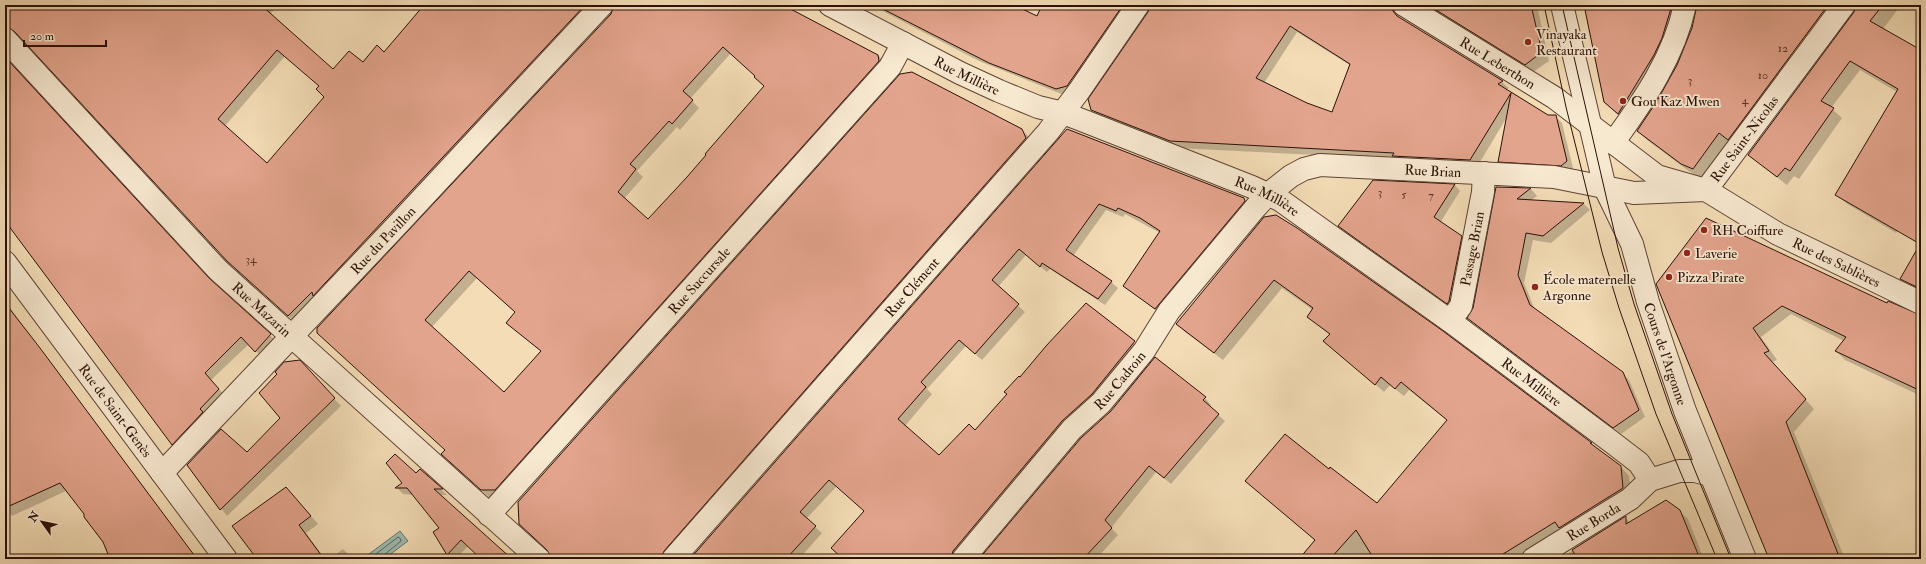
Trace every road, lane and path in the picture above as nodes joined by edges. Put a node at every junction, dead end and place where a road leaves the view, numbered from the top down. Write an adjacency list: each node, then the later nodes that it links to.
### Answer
1 (602, 5): 20 (street, Rue du Pavillon)
2 (830, 5): 9 (street, Rue Millière)
3 (1138, 5): 10 (street, Rue Clément)
4 (1404, 5): 11 (street, Rue Leberthon)
5 (1562, 5): 11 (street, Cours de l'Argonne)
6 (1685, 5): 12 (street)
7 (1844, 5): 15 (street, Rue Saint-Nicolas)
8 (5, 39): 20 (street, Rue Mazarin)
9 (903, 43): 10 (street, Rue Millière); 24 (street, Rue Succursale)
10 (1063, 113): 16 (street, Rue Millière); 27 (street, Rue Clément)
11 (1589, 124): 12 (street, Rue des Sablières); 14 (street, Cours de l'Argonne)
12 (1613, 143): 15 (street, Rue des Sablières)
13 (1484, 173): 14 (street, Rue Brian); 16 (street, Rue Brian); 19 (street, Passage Brian)
14 (1605, 188): 15 (street, Rue Saint-Nicolas); 22 (street, Cours de l'Argonne)
15 (1706, 190): 18 (street, Rue des Sablières)
16 (1268, 194): 19 (street, Rue Millière); 28 (street, Rue Cadroin)
17 (5, 262): 21 (street, Rue de Saint-Genès)
18 (1921, 303)
19 (1450, 321): 23 (street, Rue Millière)
20 (291, 337): 21 (street, Rue du Pavillon); 24 (street, Rue Mazarin)
21 (162, 473): 25 (street, Rue de Saint-Genès)
22 (1710, 475): 23 (street); 30 (street, Cours de l'Argonne)
23 (1650, 480): 29 (street, Rue Borda)
24 (489, 515): 26 (street, Rue Mazarin)
25 (226, 559)
26 (538, 559)
27 (673, 559)
28 (963, 559)
29 (1533, 559)
30 (1745, 559)

